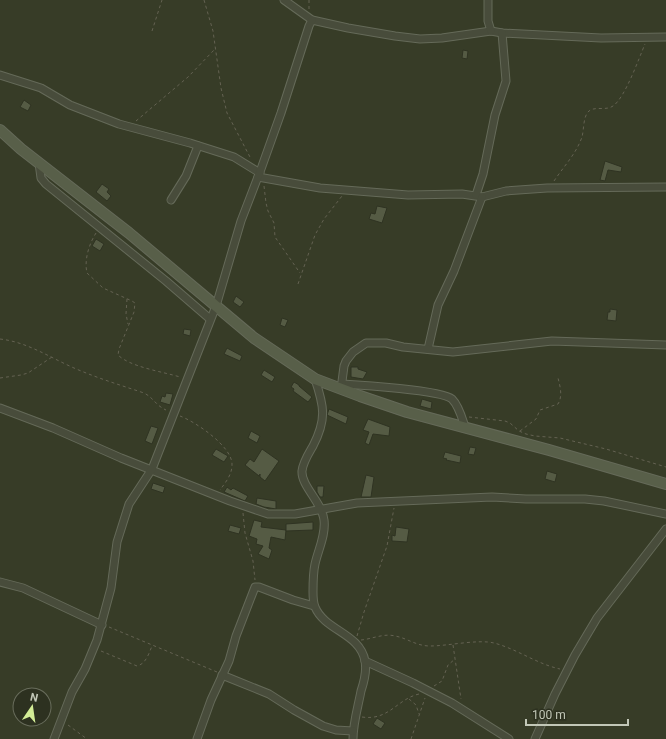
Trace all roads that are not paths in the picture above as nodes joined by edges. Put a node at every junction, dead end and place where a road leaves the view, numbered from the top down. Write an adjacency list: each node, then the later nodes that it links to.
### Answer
1 (284, 0): 3 (street)
2 (488, 0): 4 (street)
3 (312, 20): 4 (street); 11 (street)
4 (491, 31): 5 (street)
5 (502, 33): 6 (street); 13 (street)
6 (666, 37)
7 (0, 75): 9 (street)
8 (0, 130): 10 (main road)
9 (198, 146): 11 (street); 14 (street)
10 (39, 163): 15 (main road); 16 (street)
11 (259, 175): 13 (street); 15 (street)
12 (666, 187): 13 (street)
13 (479, 196): 18 (street)
14 (172, 200)
15 (216, 306): 16 (street); 19 (main road)
16 (210, 320): 23 (street)
17 (666, 345): 18 (street)
18 (428, 349): 20 (street)
19 (315, 379): 20 (main road); 25 (street)
20 (341, 387): 22 (main road); 22 (street)
21 (0, 408): 23 (street)
22 (465, 427): 24 (main road)
23 (152, 469): 25 (street); 30 (street)
24 (666, 484)
25 (322, 509): 26 (street); 29 (street)
26 (666, 514)
27 (666, 529): 38 (street)
28 (0, 582): 30 (street)
29 (314, 606): 31 (street); 32 (street)
30 (102, 625): 34 (street)
31 (365, 661): 33 (street); 37 (street)
32 (222, 675): 33 (street); 35 (street)
33 (353, 731): 36 (street)
34 (54, 739)
35 (197, 739)
36 (353, 739)
37 (509, 739)
38 (535, 739)

